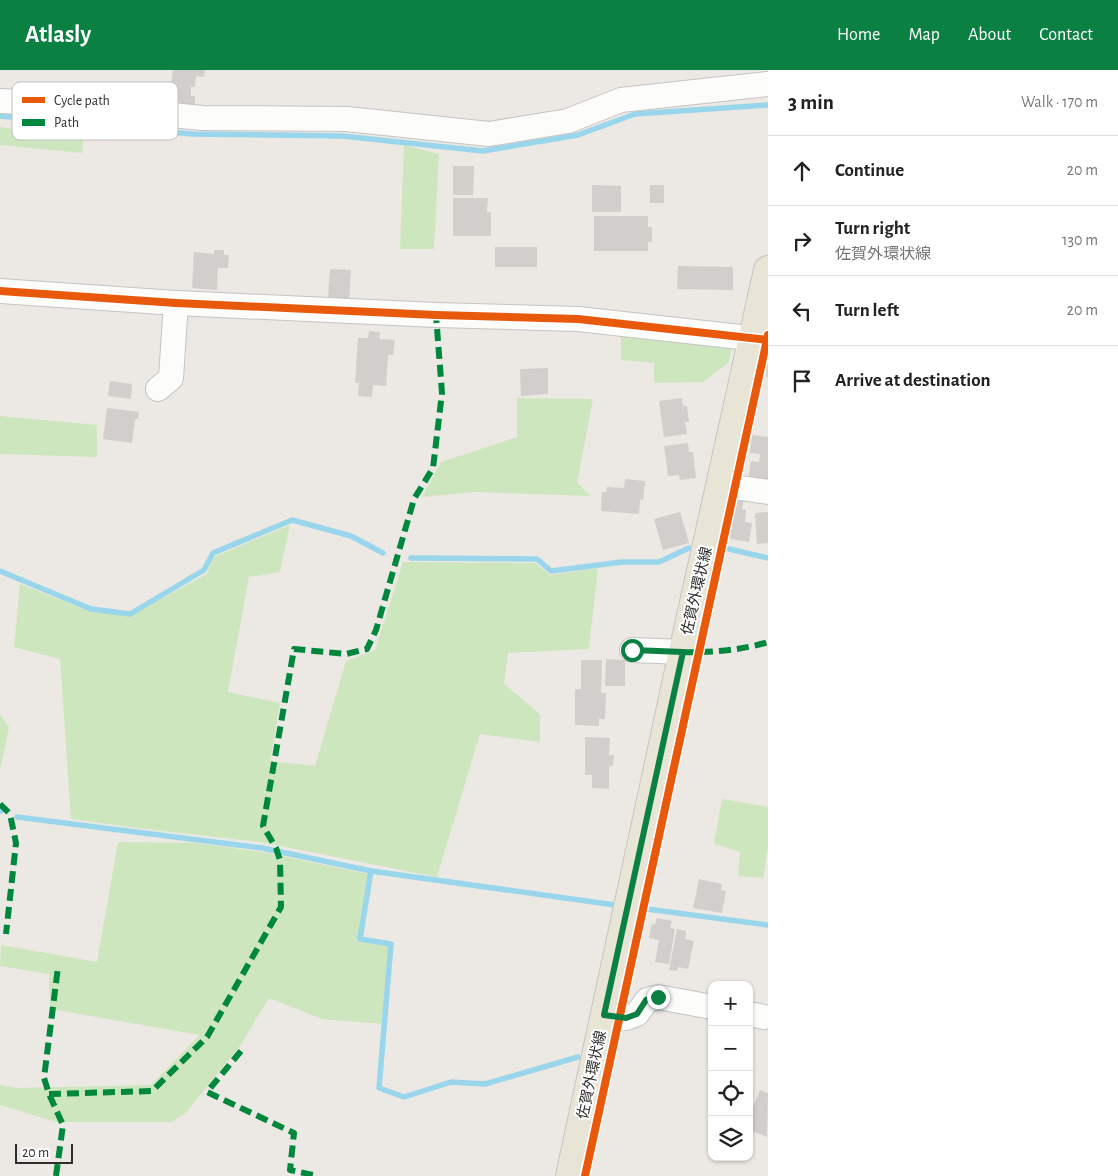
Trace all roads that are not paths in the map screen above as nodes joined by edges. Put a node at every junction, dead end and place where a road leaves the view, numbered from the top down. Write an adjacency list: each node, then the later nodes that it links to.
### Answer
1 (768, 84): 2 (street)
2 (178, 116)
3 (768, 270): 6 (main road, 佐賀外環状線)
4 (0, 291): 5 (street)
5 (176, 303): 6 (street); 7 (street)
6 (761, 339): 8 (main road, 佐賀外環状線)
7 (158, 389)
8 (720, 485): 9 (street); 11 (main road, 佐賀外環状線)
9 (768, 492)
10 (632, 650): 11 (street)
11 (683, 652): 13 (main road, 佐賀外環状線)
12 (708, 1006): 13 (street)
13 (604, 1015): 14 (main road, 佐賀外環状線)
14 (570, 1176)

